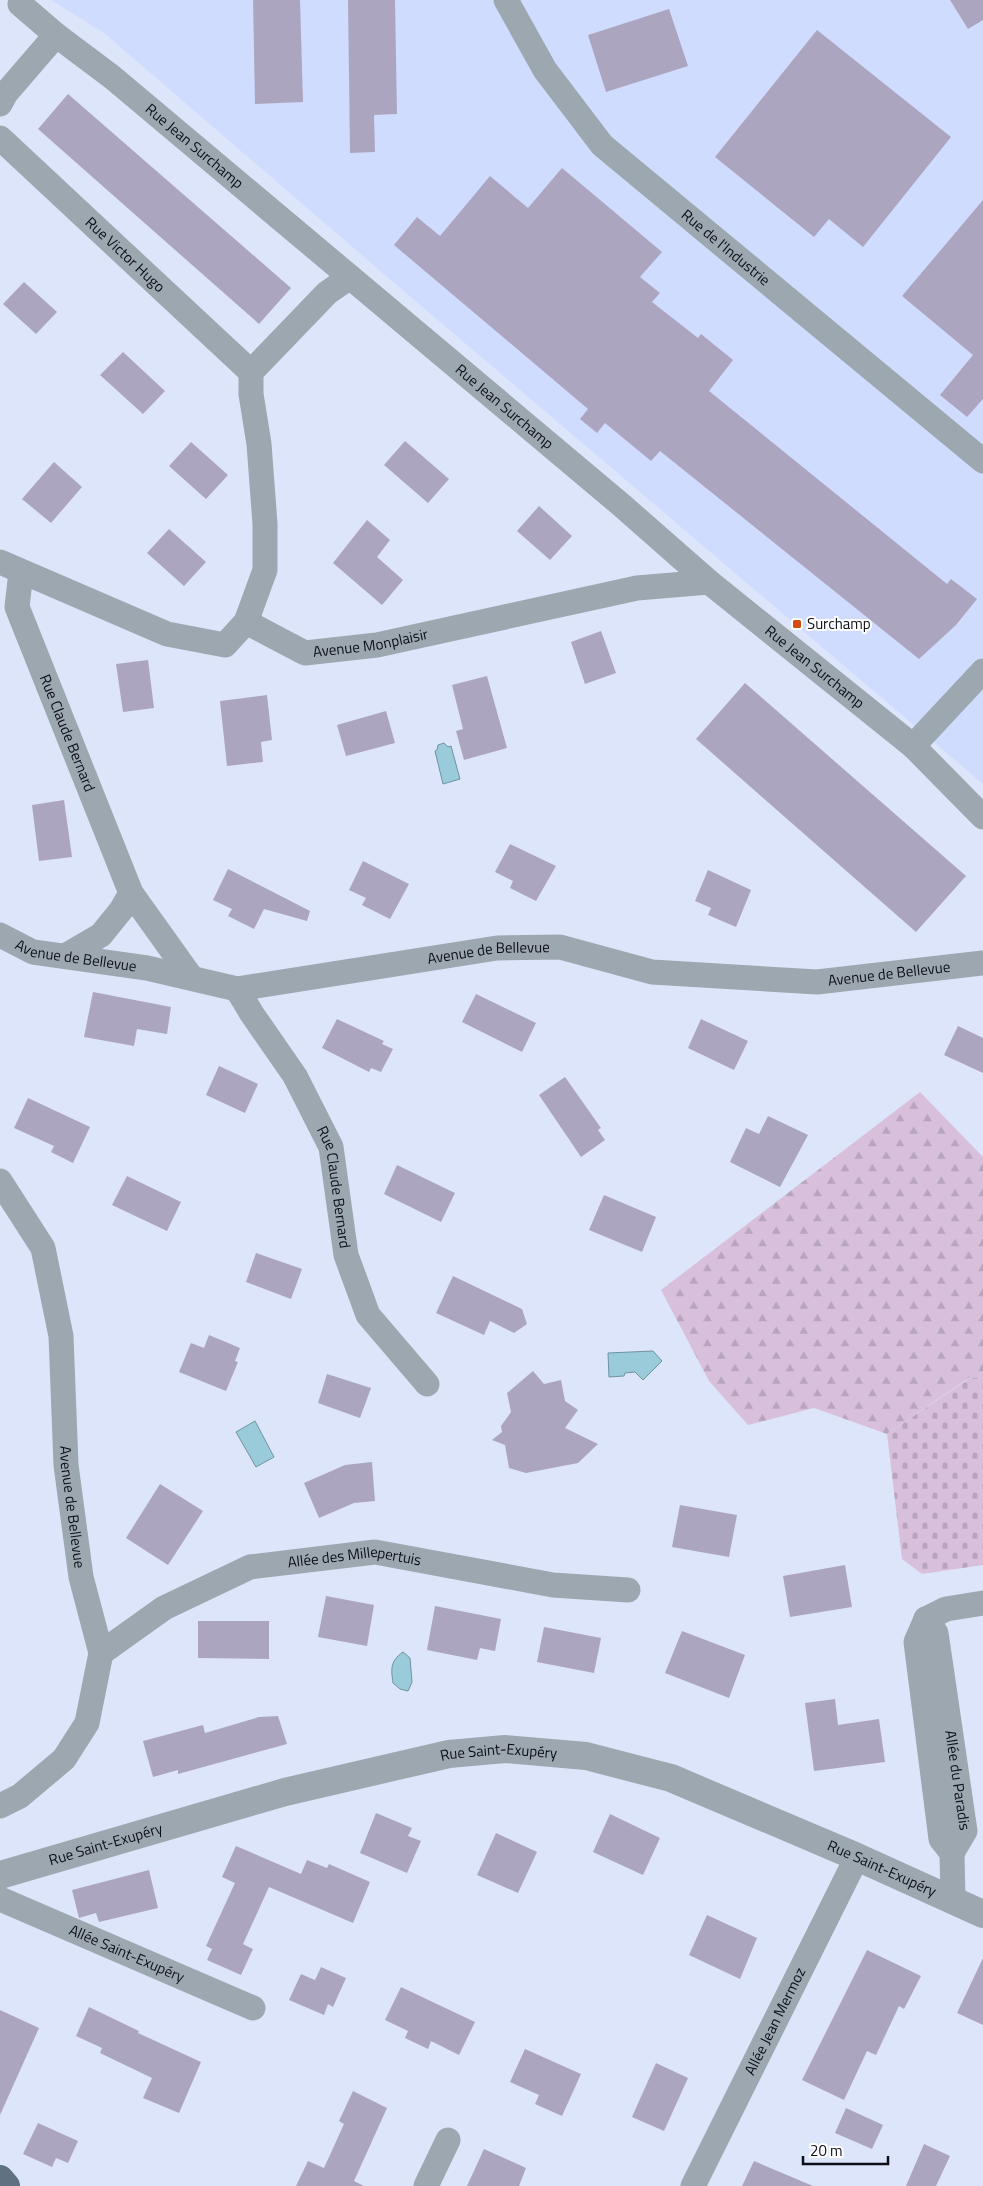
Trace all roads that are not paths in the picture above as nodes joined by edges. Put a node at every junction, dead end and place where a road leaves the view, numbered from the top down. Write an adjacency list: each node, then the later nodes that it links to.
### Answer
1 (506, 0): 8 (street, Rue de l'Industrie)
2 (20, 4): 3 (street, Rue Jean Surchamp)
3 (56, 35): 4 (street); 6 (street, Rue Jean Surchamp)
4 (0, 104)
5 (0, 138): 7 (street, Rue Victor Hugo)
6 (350, 277): 7 (street); 10 (street, Rue Jean Surchamp)
7 (250, 372): 11 (street)
8 (983, 461)
9 (10, 567): 11 (street); 15 (street, Rue Claude Bernard)
10 (709, 582): 11 (street, Avenue Monplaisir); 13 (street, Rue Jean Surchamp)
11 (246, 622)
12 (983, 671): 13 (street)
13 (913, 746): 14 (street, Rue Jean Surchamp)
14 (983, 817)
15 (131, 892): 17 (street); 19 (street, Rue Claude Bernard)
16 (0, 935): 17 (street, Avenue de Bellevue)
17 (65, 956): 19 (street, Avenue de Bellevue)
18 (983, 963): 20 (street, Avenue de Bellevue)
19 (191, 977): 20 (street, Avenue de Bellevue)
20 (237, 989): 22 (street, Rue Claude Bernard)
21 (0, 1180): 25 (street, Avenue de Bellevue)
22 (427, 1384)
23 (628, 1590): 25 (street, Allée des Millepertuis)
24 (983, 1603): 30 (street, Allée du Paradis)
25 (101, 1653): 26 (street, Avenue de Bellevue)
26 (0, 1806)
27 (858, 1857): 28 (street, Rue Saint-Exupéry); 30 (street, Rue Saint-Exupéry); 37 (street, Allée Jean Mermoz)
28 (0, 1875)
29 (0, 1899): 32 (street, Allée Saint-Exupéry)
30 (953, 1900): 31 (street, Rue Saint-Exupéry)
31 (983, 1914)
32 (253, 2008)
33 (448, 2140): 36 (street)
34 (0, 2179): 35 (main road)
35 (6, 2186)
36 (426, 2186)
37 (693, 2186)

